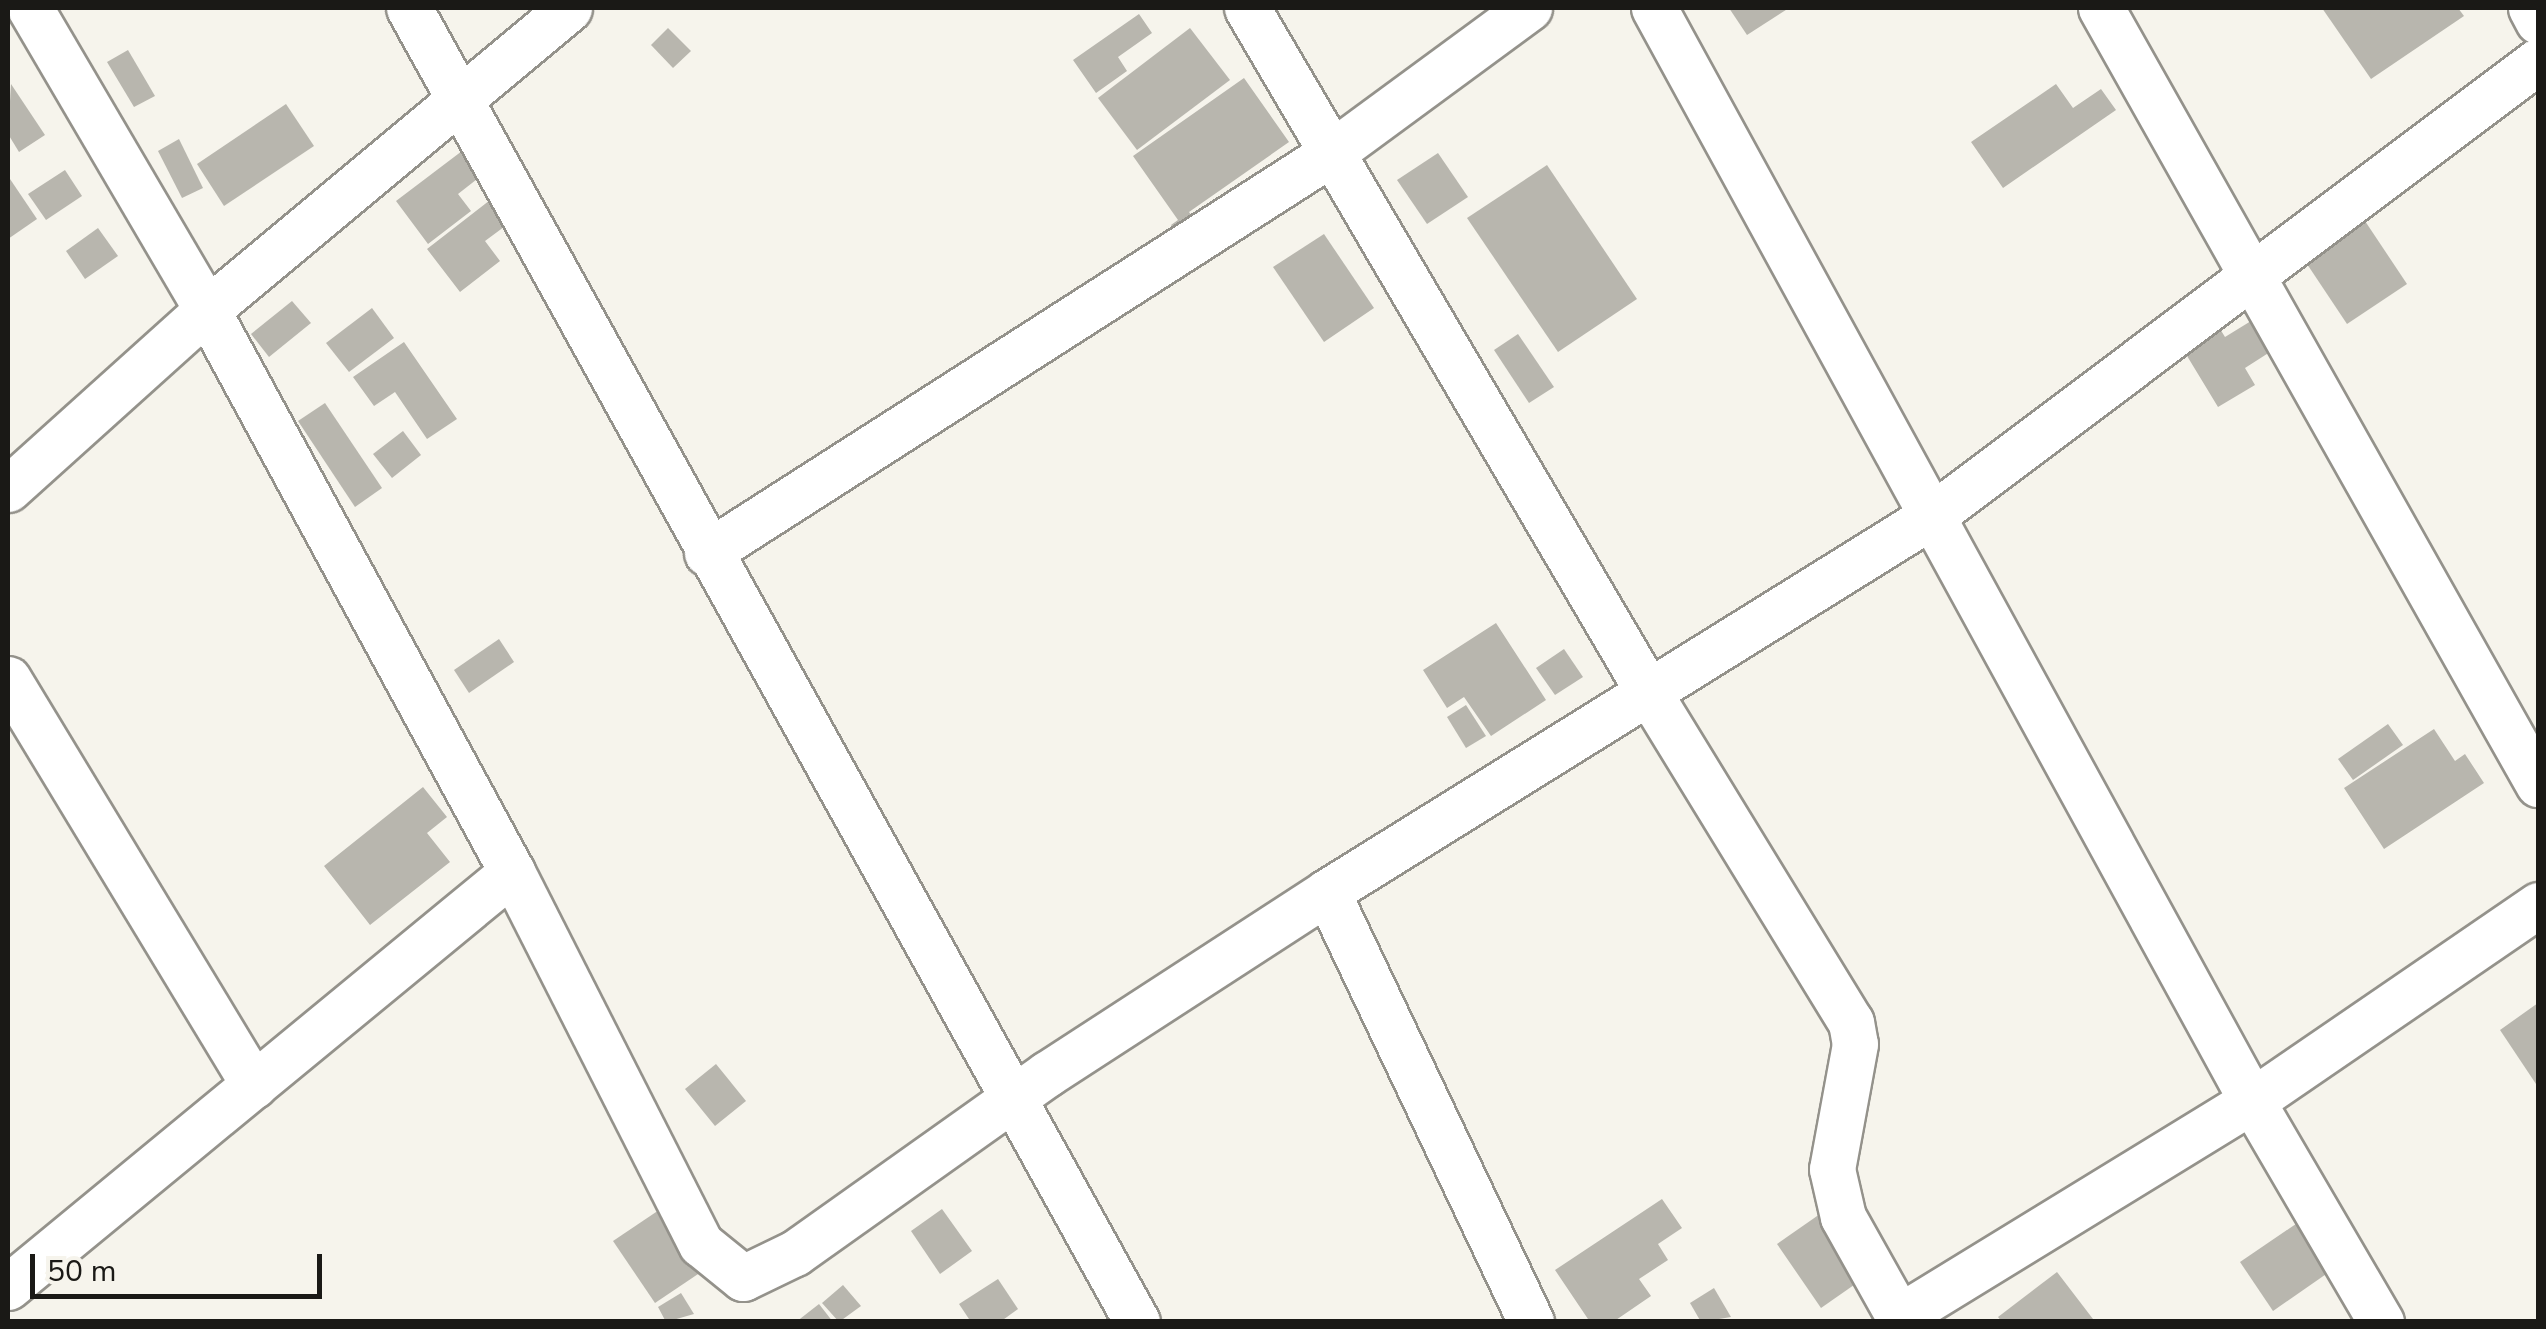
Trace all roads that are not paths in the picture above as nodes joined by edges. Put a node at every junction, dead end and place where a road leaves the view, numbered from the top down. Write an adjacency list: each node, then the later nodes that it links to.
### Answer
1 (30, 8): 14 (street)
2 (409, 8): 11 (street)
3 (569, 8): 11 (street)
4 (1247, 8): 12 (street)
5 (1528, 8): 12 (street)
6 (1654, 8): 16 (street)
7 (2101, 8): 13 (street)
8 (2531, 8): 9 (street)
9 (2538, 21)
10 (2538, 61): 13 (street)
11 (458, 99): 14 (street); 17 (street)
12 (1330, 154): 17 (street); 19 (street)
13 (2250, 272): 16 (street); 20 (street)
14 (207, 310): 15 (street); 21 (street)
15 (8, 489)
16 (1932, 516): 19 (street); 26 (street)
17 (708, 553): 25 (street)
18 (8, 680): 24 (street)
19 (1646, 688): 22 (street); 28 (street)
20 (2538, 784)
21 (512, 872): 24 (street); 25 (street)
22 (1327, 892): 25 (street); 30 (street)
23 (2538, 905): 26 (street)
24 (254, 1084): 27 (street)
25 (1014, 1100): 29 (street)
26 (2252, 1101): 28 (street); 31 (street)
27 (8, 1287)
28 (1900, 1319)
29 (1136, 1322)
30 (1532, 1322)
31 (2382, 1322)

